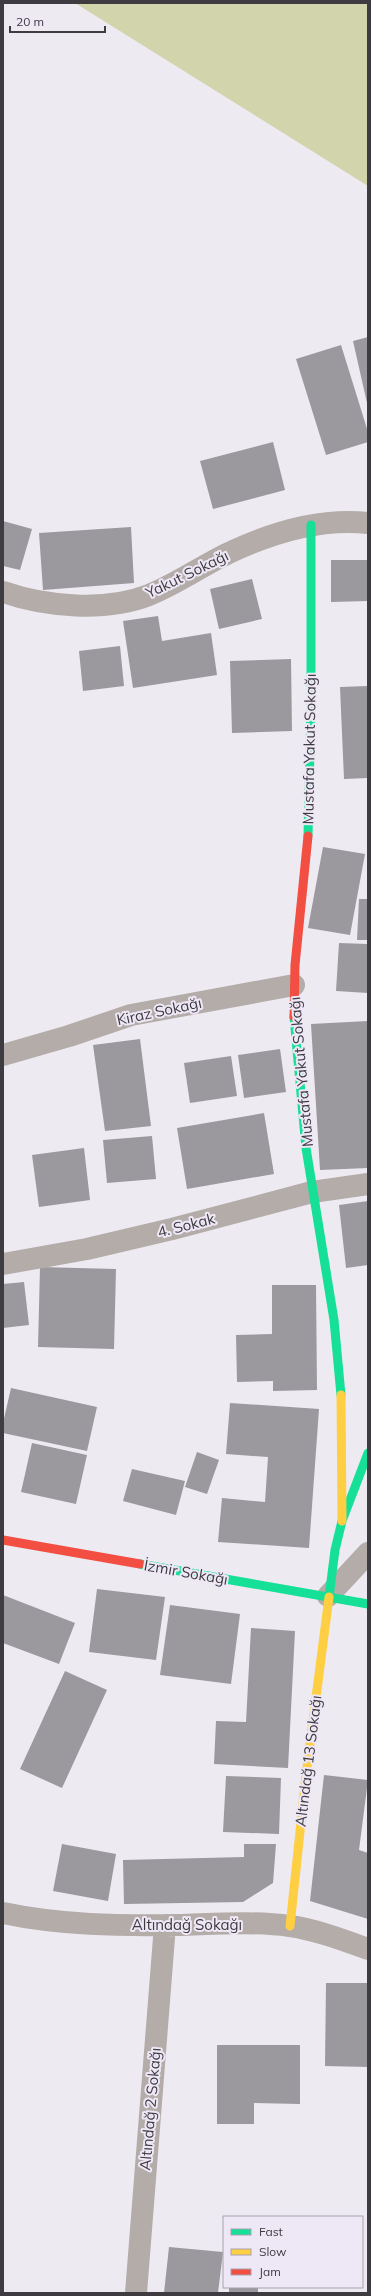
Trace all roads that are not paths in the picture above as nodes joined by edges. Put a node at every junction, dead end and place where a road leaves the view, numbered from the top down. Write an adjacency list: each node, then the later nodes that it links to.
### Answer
1 (368, 523): 2 (street, Yakut Sokağı)
2 (311, 525): 3 (street, Yakut Sokağı); 4 (street, Mustafa Yakut Sokağı)
3 (3, 592)
4 (294, 986): 5 (street, Kiraz Sokağı); 7 (street, Mustafa Yakut Sokağı)
5 (3, 1055)
6 (368, 1184): 7 (street, 4. Sokak)
7 (312, 1192): 8 (street, 4. Sokak); 10 (street, Mustafa Yakut Sokağı)
8 (3, 1264)
9 (368, 1453): 10 (street)
10 (342, 1521): 13 (street, Altındağ 13 Sokağı)
11 (3, 1540): 13 (street, İzmir Sokağı)
12 (368, 1553): 13 (street)
13 (328, 1596): 14 (street, İzmir Sokağı); 17 (street, Altındağ 13 Sokağı)
14 (368, 1604)
15 (3, 1913): 16 (street, Altındağ Sokağı)
16 (165, 1925): 17 (street, Altındağ Sokağı); 19 (street, Altındağ 2 Sokağı)
17 (290, 1926): 18 (street, Altındağ Sokağı)
18 (368, 1949)
19 (136, 2293)

